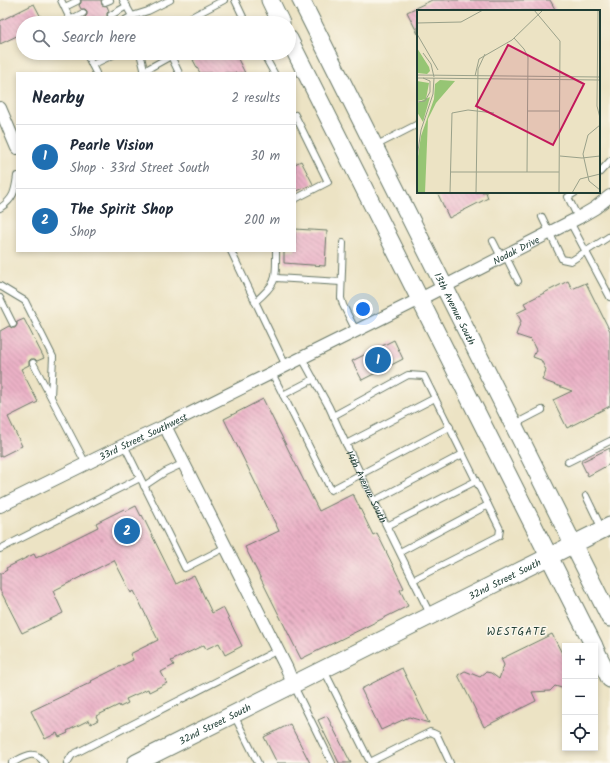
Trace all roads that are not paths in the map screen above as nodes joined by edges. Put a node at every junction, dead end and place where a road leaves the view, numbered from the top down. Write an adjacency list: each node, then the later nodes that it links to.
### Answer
1 (62, 0): 10 (lane)
2 (123, 0): 9 (lane)
3 (170, 0): 16 (lane)
4 (223, 0): 17 (lane)
5 (235, 0): 18 (lane)
6 (270, 0): 19 (main road)
7 (300, 0): 37 (main road, 13th Avenue South)
8 (77, 1): 10 (lane)
9 (127, 6): 12 (lane); 15 (lane)
10 (64, 7): 13 (lane)
11 (83, 13): 14 (lane)
12 (111, 15)
13 (68, 16)
14 (78, 16)
15 (131, 16)
16 (140, 16)
17 (193, 16)
18 (243, 16)
19 (278, 16)
20 (296, 53): 28 (main road)
21 (90, 60): 27 (lane)
22 (102, 60): 27 (lane)
23 (141, 60): 30 (lane)
24 (164, 60): 30 (lane)
25 (173, 60): 31 (lane)
26 (267, 60): 32 (lane)
27 (92, 65): 29 (lane)
28 (302, 65): 37 (main road); 62 (main road)
29 (96, 72)
30 (144, 72)
31 (179, 72)
32 (273, 72)
33 (0, 108): 36 (street)
34 (296, 117): 43 (lane)
35 (417, 125): 37 (lane)
36 (16, 146)
37 (373, 147): 59 (main road, 13th Avenue South)
38 (610, 160): 39 (lane)
39 (600, 172)
40 (16, 184): 44 (lane)
41 (574, 193): 46 (lane)
42 (610, 196): 46 (street, Nodak Drive)
43 (296, 198)
44 (0, 208)
45 (542, 217): 47 (lane)
46 (574, 220): 47 (street, Nodak Drive); 53 (lane)
47 (549, 233): 53 (lane); 54 (street, Nodak Drive)
48 (610, 236): 53 (lane)
49 (493, 241): 54 (lane)
50 (343, 243): 57 (lane)
51 (231, 252): 63 (lane)
52 (276, 252): 55 (lane)
53 (587, 252): 60 (lane)
54 (503, 256): 56 (lane); 59 (street, Nodak Drive)
55 (276, 278): 57 (lane); 63 (lane)
56 (518, 281)
57 (341, 282): 65 (lane)
58 (0, 286): 72 (lane)
59 (444, 287): 62 (street, Nodak Drive); 76 (main road, 13th Avenue South)
60 (610, 297)
61 (0, 298): 64 (lane)
62 (420, 299): 65 (street, Nodak Drive); 100 (main road)
63 (255, 302): 68 (lane)
64 (14, 324)
65 (356, 331): 66 (street, 33rd Street Southwest)
66 (302, 358): 68 (street, 33rd Street Southwest); 70 (lane, 14th Avenue South)
67 (33, 363): 72 (lane)
68 (286, 366): 69 (street, 33rd Street Southwest)
69 (272, 373): 71 (lane); 77 (street, 33rd Street Southwest)
70 (314, 379): 71 (lane); 75 (lane, 14th Avenue South)
71 (283, 395): 86 (lane)
72 (51, 396): 85 (lane)
73 (435, 398): 75 (lane); 78 (lane); 80 (lane)
74 (542, 410): 76 (lane)
75 (333, 416): 80 (lane, 14th Avenue South)
76 (513, 424): 96 (main road, 13th Avenue South)
77 (165, 426): 81 (street, 33rd Street Southwest); 84 (street)
78 (450, 427): 82 (lane); 86 (lane)
79 (610, 441): 83 (lane)
80 (346, 444): 86 (lane, 14th Avenue South)
81 (124, 445): 85 (street, 33rd Street Southwest); 87 (lane)
82 (463, 454): 88 (lane); 91 (lane)
83 (568, 462)
84 (184, 463): 89 (lane); 97 (street)
85 (86, 464): 93 (street, 33rd Street Southwest)
86 (361, 474): 91 (lane, 14th Avenue South)
87 (140, 478): 89 (lane); 98 (lane)
88 (476, 481): 92 (lane); 94 (lane)
89 (144, 486): 97 (lane)
90 (586, 496): 95 (lane)
91 (374, 501): 94 (lane, 14th Avenue South)
92 (488, 505): 99 (lane); 101 (lane)
93 (0, 506)
94 (387, 526): 99 (lane, 14th Avenue South)
95 (608, 529): 96 (main road, 32nd Street South)
96 (573, 544): 100 (main road, 32nd Street South); 102 (main road, 13th Avenue South)
97 (226, 547): 105 (street)
98 (0, 549)
99 (400, 552): 101 (lane, 14th Avenue South)
100 (549, 557): 103 (main road, 32nd Street South); 104 (main road)
101 (413, 580): 103 (lane, 14th Avenue South)
102 (610, 618)
103 (424, 619): 107 (main road, 32nd Street South)
104 (592, 643)
105 (278, 650): 109 (street); 115 (lane)
106 (598, 655): 108 (main road)
107 (323, 669): 109 (main road, 32nd Street South); 112 (lane)
108 (610, 679)
109 (293, 684): 110 (main road, 32nd Street South); 117 (lane)
110 (234, 714): 111 (main road, 32nd Street South); 116 (lane)
111 (140, 762)
112 (370, 762): 118 (lane)
113 (12, 763): 114 (lane)
114 (44, 763)
115 (67, 763)
116 (258, 763)
117 (332, 763)
118 (450, 763)

